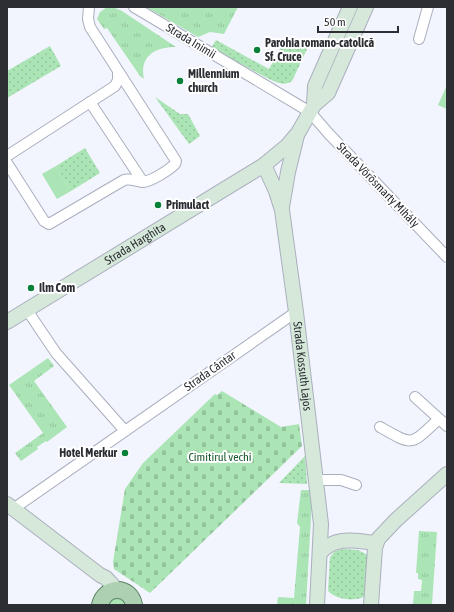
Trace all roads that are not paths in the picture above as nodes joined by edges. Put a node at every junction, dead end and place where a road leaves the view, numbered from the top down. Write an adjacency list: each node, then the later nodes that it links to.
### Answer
1 (89, 7): 7 (street)
2 (134, 7): 9 (street, Strada Inimii)
3 (350, 7): 9 (street, Strada Kossuth Lajos)
4 (366, 7): 9 (street, Strada Kossuth Lajos)
5 (428, 7): 6 (street)
6 (419, 39)
7 (118, 72): 8 (street); 14 (street)
8 (90, 102): 11 (street); 14 (street)
9 (312, 108): 10 (street, Strada Kossuth Lajos); 16 (street, Strada Vörösmarty Mihály)
10 (298, 133): 13 (street, Strada Kossuth Lajos); 15 (street, Strada Kossuth Lajos)
11 (7, 156)
12 (7, 163): 14 (street)
13 (264, 165): 15 (street, Strada Kossuth Lajos); 17 (street, Strada Harghita)
14 (144, 182)
15 (282, 210): 18 (street, Strada Kossuth Lajos)
16 (447, 257)
17 (27, 310): 19 (street, Strada Harghita); 24 (street)
18 (296, 312): 24 (street, Strada Cântar); 26 (street, Strada Kossuth Lajos)
19 (7, 322)
20 (414, 397): 21 (street)
21 (438, 419): 22 (street); 23 (street)
22 (447, 426)
23 (380, 427)
24 (125, 431): 28 (street, Strada Cântar)
25 (447, 474): 31 (street)
26 (316, 480): 27 (street); 29 (street, Strada Kossuth Lajos)
27 (356, 485)
28 (10, 506): 33 (street)
29 (321, 524): 30 (street); 32 (street, Strada Kossuth Lajos)
30 (344, 540): 31 (street); 32 (street)
31 (376, 543): 36 (street)
32 (320, 553): 35 (street, Strada Kossuth Lajos)
33 (107, 597): 34 (main road)
34 (135, 605)
35 (317, 605)
36 (371, 605)

